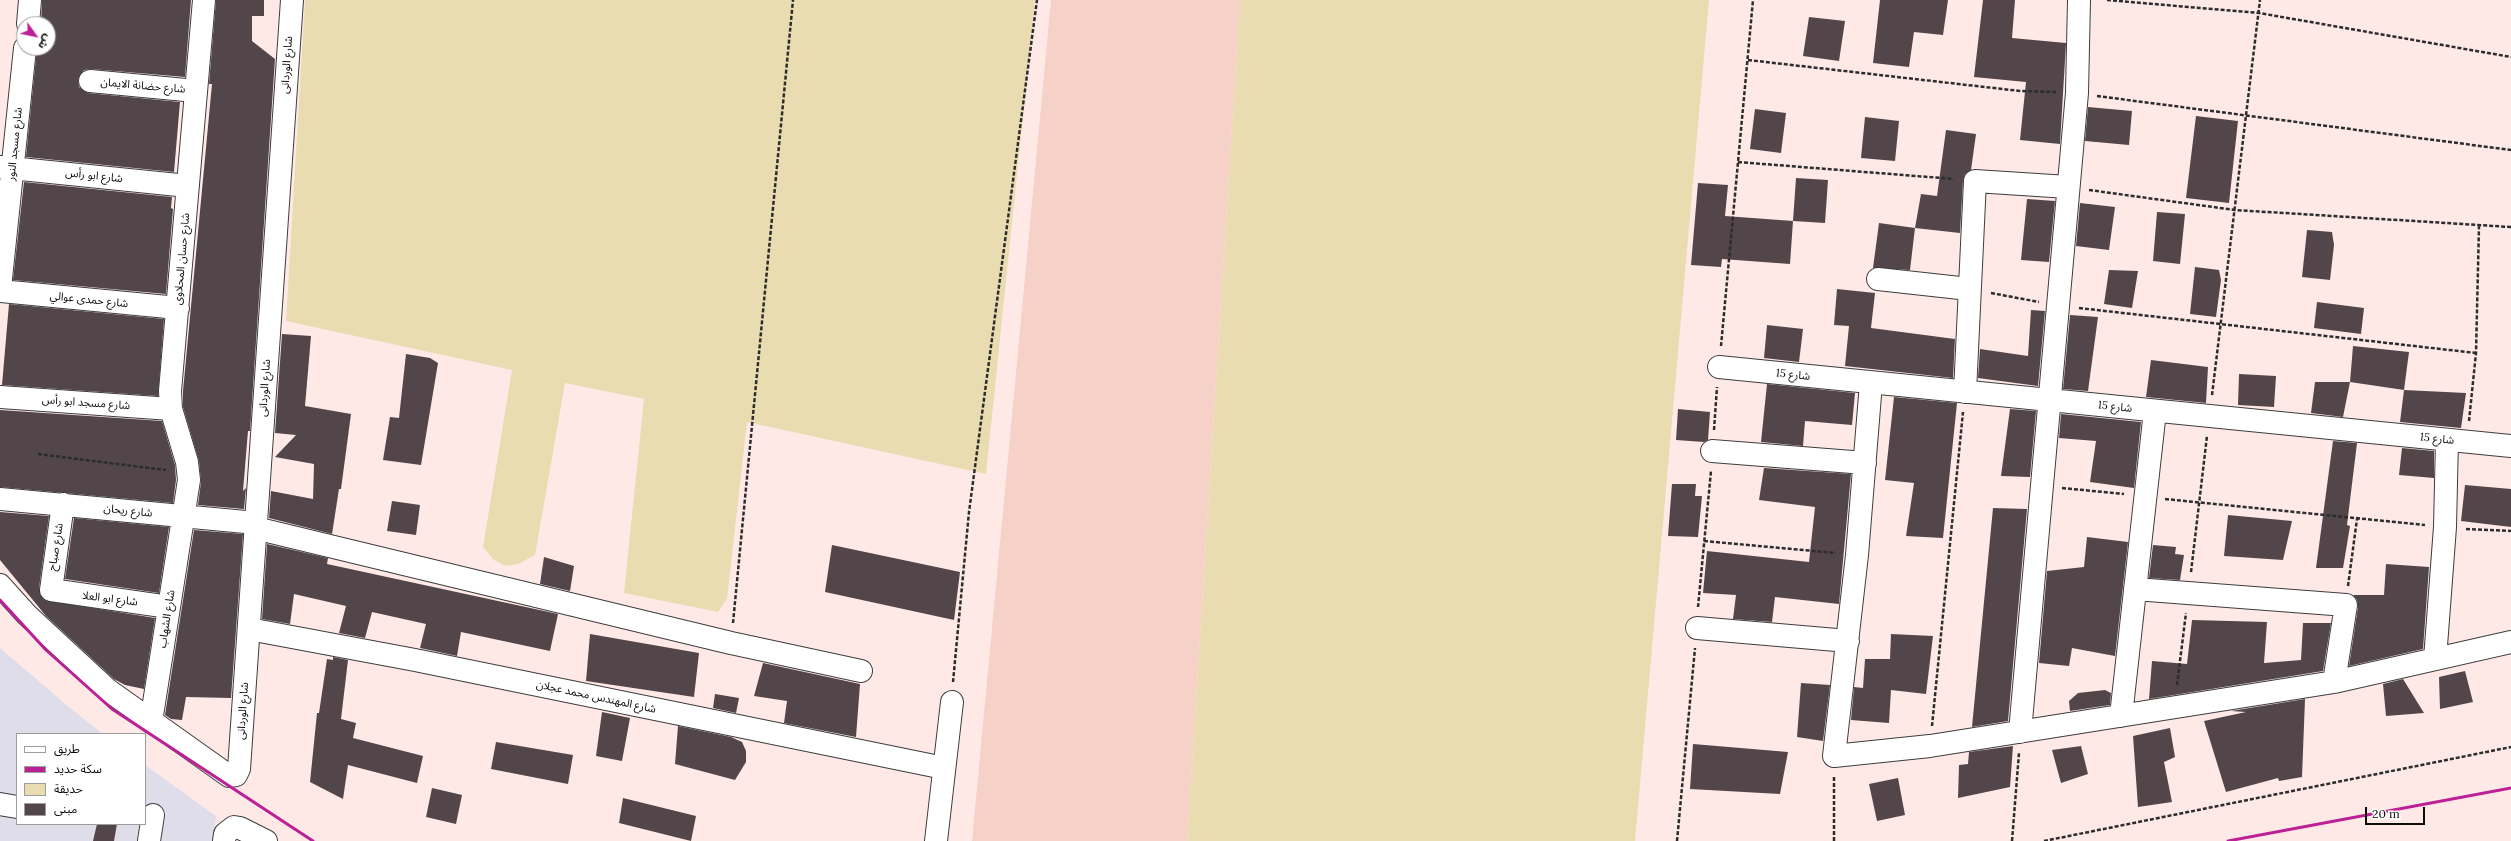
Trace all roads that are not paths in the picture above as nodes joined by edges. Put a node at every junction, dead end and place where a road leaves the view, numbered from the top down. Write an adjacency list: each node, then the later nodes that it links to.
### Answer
1 (30, 0): 5 (street)
2 (204, 0): 8 (street, شارع حسان المحلاوى)
3 (292, 0): 30 (street, شارع الوردانى)
4 (2079, 0): 11 (street)
5 (29, 16)
6 (24, 56): 9 (street, شارع مسجد النور)
7 (90, 81): 8 (street, شارع حضانة الايمان)
8 (196, 90): 10 (street, شارع حسان المحلاوى)
9 (6, 167): 10 (street, شارع ابو رأس); 14 (street, شارع مسجد النور)
10 (188, 186): 15 (street, شارع حسان المحلاوى)
11 (2068, 187): 13 (street); 20 (street)
12 (1878, 279): 13 (street)
13 (1969, 289): 18 (street)
14 (0, 290): 15 (street, شارع حمدى عوالي)
15 (178, 308): 21 (street, شارع حسان المحلاوى)
16 (1719, 367): 17 (street, شارع 15)
17 (1871, 383): 18 (street, شارع 15); 26 (street)
18 (1965, 392): 20 (street, شارع 15)
19 (0, 398): 21 (street, شارع مسجد ابو رأس)
20 (2049, 400): 22 (street, شارع 15); 45 (street)
21 (171, 409): 29 (street, شارع حسان المحلاوى)
22 (2155, 411): 23 (street, شارع 15); 32 (street)
23 (2457, 441): 24 (street, شارع 15); 39 (street)
24 (2511, 446)
25 (1712, 451): 26 (street)
26 (1864, 463): 37 (street)
27 (0, 499): 28 (street, شارع ريحان)
28 (63, 504): 29 (street, شارع ريحان); 33 (street, شارع صباح)
29 (183, 516): 30 (street, شارع ريحان); 34 (street, شارع الشهاب)
30 (256, 525): 36 (street, شارع الوردانى); 40 (street, شارع ريحان)
31 (0, 585): 44 (street)
32 (2135, 588): 41 (street); 43 (street)
33 (51, 590): 34 (street, شارع ابو العلا)
34 (169, 607): 44 (street, شارع الشهاب)
35 (1697, 628): 37 (street)
36 (249, 629): 44 (street, شارع الوردانى); 46 (street, شارع المهندس محمد عجلان)
37 (1848, 641): 45 (street)
38 (2511, 642): 39 (street)
39 (2435, 660): 41 (street)
40 (861, 671)
41 (2334, 682): 43 (street)
42 (952, 702): 46 (street)
43 (2121, 716): 45 (street)
44 (151, 722)
45 (2020, 732)
46 (944, 768): 53 (street)
47 (0, 804): 48 (street)
48 (16, 807)
49 (153, 815): 50 (street)
50 (149, 841)
51 (224, 841): 52 (street)
52 (266, 841)
53 (936, 841)

